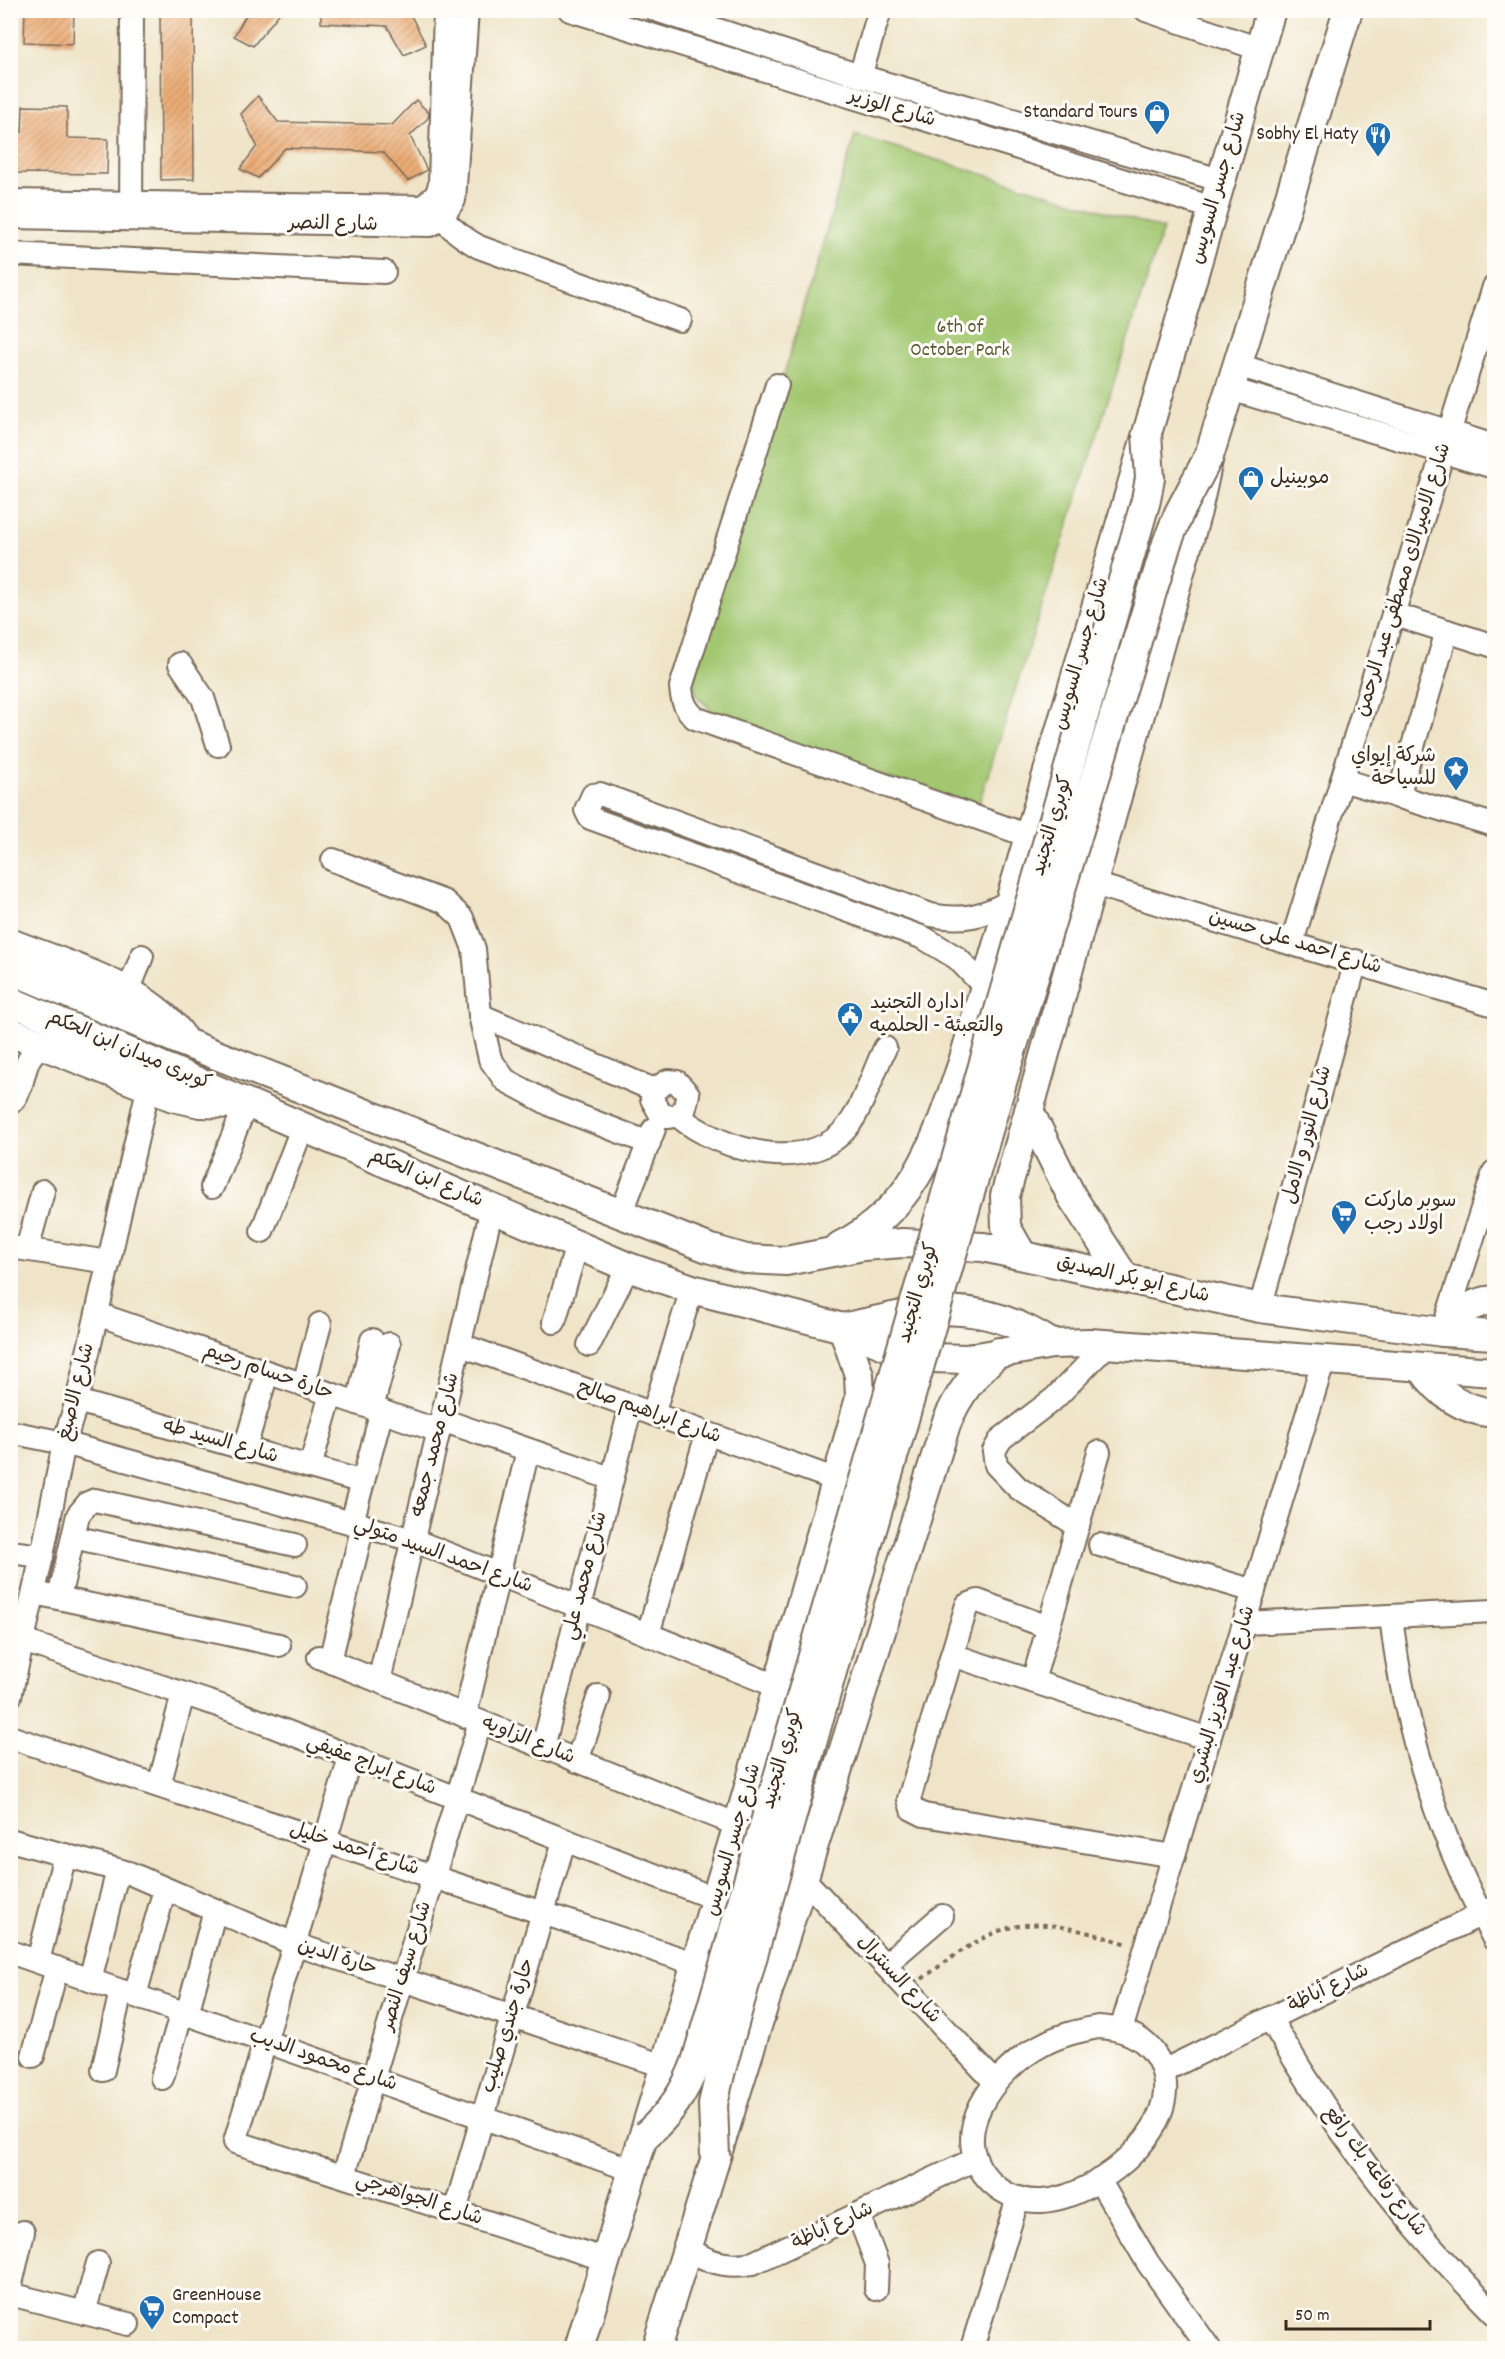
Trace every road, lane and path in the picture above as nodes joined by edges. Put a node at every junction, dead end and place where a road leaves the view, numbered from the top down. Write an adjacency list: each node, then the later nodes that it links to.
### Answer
1 (132, 10): 16 (street)
2 (445, 10): 15 (street)
3 (467, 10): 15 (street)
4 (656, 10): 11 (street, شارع الوزير)
5 (880, 10): 11 (street)
6 (1146, 10): 10 (street)
7 (1270, 10): 10 (main road, شارع جسر السويس)
8 (1348, 10): 22 (main road)
9 (583, 12): 14 (street, شارع الوزير)
10 (1260, 49): 12 (main road, شارع جسر السويس)
11 (860, 76): 12 (street, شارع الوزير)
12 (1220, 180): 14 (main road, شارع جسر السويس)
13 (10, 201): 16 (street, شارع النصر)
14 (1213, 208): 24 (main road, شارع جسر السويس)
15 (436, 211): 16 (street, شارع النصر); 21 (street)
16 (132, 212): 17 (street, شارع النصر)
17 (10, 217)
18 (10, 254): 19 (street)
19 (384, 272)
20 (1494, 287): 25 (street, شارع الاميرالاى مصطفى عبد الرحمن)
21 (680, 320)
22 (1234, 377): 25 (street); 27 (main road)
23 (777, 385): 38 (street)
24 (1147, 434): 38 (main road, شارع جسر السويس); 195 (main road, كوبري التجنيد, bridge)
25 (1447, 442): 26 (street); 28 (street); 29 (street, شارع الاميرالاى مصطفى عبد الرحمن)
26 (1494, 446)
27 (1209, 456): 42 (main road); 196 (main road, كوبري التجنيد, bridge)
28 (1494, 467)
29 (1393, 614): 30 (street); 34 (street, شارع الاميرالاى مصطفى عبد الرحمن)
30 (1447, 631): 31 (street); 35 (street)
31 (1494, 646)
32 (180, 664): 33 (street)
33 (218, 745)
34 (1342, 780): 35 (street); 46 (street, شارع الاميرالاى مصطفى عبد الرحمن)
35 (1398, 796): 36 (street)
36 (1494, 825)
37 (686, 826): 39 (street); 39 (street); 41 (street)
38 (1029, 836): 44 (main road, شارع جسر السويس)
39 (678, 851): 43 (street)
40 (333, 860): 54 (street)
41 (814, 873): 43 (street); 44 (street)
42 (1094, 884): 46 (street, شارع احمد على حسين); 59 (main road)
43 (806, 897): 50 (street)
44 (1010, 901): 50 (main road, شارع جسر السويس)
45 (10, 942): 52 (main road, شارع ابن الحكم)
46 (1292, 942): 48 (street, شارع احمد على حسين)
47 (142, 956): 52 (street)
48 (1356, 961): 53 (street, شارع احمد على حسين); 83 (street, شارع النور و الامل)
49 (10, 969): 52 (main road, كوبرى ميدان ابن الحكم)
50 (985, 987): 58 (main road, شارع جسر السويس)
51 (10, 1001): 62 (main road, كوبرى ميدان ابن الحكم)
52 (121, 1002): 72 (main road, شارع ابن الحكم)
53 (1494, 1005)
54 (480, 1015): 61 (street); 67 (street)
55 (10, 1032): 56 (main road, شارع ابن الحكم)
56 (43, 1046): 60 (main road, شارع ابن الحكم); 63 (street)
57 (885, 1048): 65 (street)
58 (963, 1062): 59 (main road); 76 (main road, شارع جسر السويس)
59 (1038, 1082): 64 (main road)
60 (148, 1089): 62 (main road, شارع ابن الحكم); 78 (street, شارع الاصبغ)
61 (654, 1090): 65 (street); 65 (street)
62 (247, 1102): 66 (main road, شارع ابن الحكم); 69 (street)
63 (10, 1103)
64 (1029, 1111): 77 (main road); 80 (main road)
65 (669, 1114): 67 (street)
66 (303, 1126): 71 (main road, شارع ابن الحكم); 73 (street)
67 (649, 1143): 72 (street)
68 (1494, 1172): 88 (street)
69 (212, 1187)
70 (43, 1191): 75 (street)
71 (492, 1208): 74 (main road, شارع ابن الحكم); 93 (street, شارع محمد جمعه)
72 (621, 1214): 76 (main road, شارع ابن الحكم)
73 (262, 1231)
74 (577, 1245): 79 (main road, شارع ابن الحكم); 85 (street)
75 (19, 1248): 78 (street)
76 (824, 1253): 77 (main road, شارع ابو بكر الصديق)
77 (1022, 1255): 80 (main road, شارع ابو بكر الصديق)
78 (109, 1262): 84 (street, شارع الاصبغ)
79 (628, 1267): 81 (main road, شارع ابن الحكم); 94 (street)
80 (1125, 1278): 83 (main road, شارع ابو بكر الصديق)
81 (692, 1289): 87 (main road, شارع ابن الحكم); 106 (street)
82 (1494, 1300): 88 (main road)
83 (1260, 1308): 88 (main road, شارع ابو بكر الصديق)
84 (97, 1314): 99 (street, حارة حسام رحيم); 102 (street, شارع الاصبغ)
85 (554, 1322)
86 (320, 1324): 100 (street)
87 (843, 1329): 91 (main road); 95 (main road); 116 (main road, شارع جسر السويس)
88 (1443, 1332): 89 (main road, شارع ابو بكر الصديق)
89 (1494, 1335)
90 (381, 1342): 104 (street)
91 (1052, 1344): 92 (main road); 95 (main road)
92 (1108, 1344): 96 (main road); 120 (street)
93 (461, 1345): 103 (street, شارع ابراهيم صالح); 107 (street, شارع محمد جمعه)
94 (589, 1345)
95 (999, 1352): 123 (main road)
96 (1324, 1359): 97 (main road); 130 (street, شارع عبد العزيز البشري)
97 (1421, 1367): 98 (main road); 105 (main road)
98 (1494, 1372)
99 (267, 1373): 100 (street, حارة حسام رحيم); 111 (street)
100 (304, 1384): 101 (street, حارة حسام رحيم)
101 (331, 1394): 104 (street, حارة حسام رحيم); 114 (street)
102 (77, 1401): 110 (street, شارع الاصبغ); 111 (street, شارع السيد طه)
103 (631, 1406): 106 (street, شارع ابراهيم صالح); 115 (street, شارع محمد علي)
104 (371, 1407): 107 (street, حارة حسام رحيم); 117 (street)
105 (1494, 1413)
106 (653, 1414): 109 (street, شارع ابراهيم صالح)
107 (440, 1426): 112 (street, حارة حسام رحيم); 122 (street, شارع محمد جمعه)
108 (10, 1432): 110 (street, شارع احمد السيد متولي)
109 (707, 1434): 116 (street, شارع ابراهيم صالح); 138 (street)
110 (64, 1443): 118 (street, شارع احمد السيد متولي); 127 (street, شارع الاصبغ)
111 (245, 1448): 114 (street, شارع السيد طه)
112 (528, 1450): 115 (street, حارة حسام رحيم); 128 (street, شارع سيف النصر)
113 (1099, 1452): 120 (street)
114 (310, 1467): 117 (street, شارع السيد طه)
115 (610, 1478): 133 (street, شارع محمد علي)
116 (837, 1480): 119 (main road, شارع جسر السويس)
117 (363, 1482): 118 (street)
118 (357, 1523): 122 (street, شارع احمد السيد متولي); 143 (street, شارع الزاويه)
119 (825, 1523): 123 (main road); 144 (main road, شارع جسر السويس)
120 (1078, 1526): 137 (street)
121 (73, 1537): 124 (street); 129 (street); 132 (street)
122 (413, 1540): 128 (street, شارع احمد السيد متولي); 143 (street, شارع محمد جمعه)
123 (908, 1542): 164 (main road)
124 (295, 1545)
125 (1100, 1545): 130 (street)
126 (10, 1552): 127 (street)
127 (42, 1556): 131 (street, شارع الاصبغ)
128 (498, 1575): 133 (street, شارع احمد السيد متولي); 148 (street, شارع سيف النصر)
129 (295, 1586)
130 (1254, 1591): 136 (street, شارع عبد العزيز البشري)
131 (34, 1593): 132 (street); 139 (street, شارع الاصبغ)
132 (59, 1598): 140 (street)
133 (578, 1606): 138 (street, شارع احمد السيد متولي); 151 (street, شارع محمد علي)
134 (1494, 1611): 135 (street)
135 (1391, 1616): 136 (street); 168 (street)
136 (1245, 1623): 150 (street, شارع عبد العزيز البشري)
137 (1048, 1627): 141 (street); 142 (street)
138 (648, 1634): 144 (street, شارع احمد السيد متولي)
139 (23, 1641): 145 (street, شارع ابراج عفيفي); 146 (street, شارع الاصبغ)
140 (279, 1645)
141 (952, 1655): 142 (street); 161 (street)
142 (1033, 1681): 150 (street)
143 (380, 1682): 148 (street, شارع الزاويه)
144 (779, 1687): 156 (main road, شارع جسر السويس)
145 (183, 1694): 152 (street, شارع ابراج عفيفي); 154 (street)
146 (10, 1696)
147 (599, 1696): 153 (street)
148 (473, 1719): 151 (street, شارع الزاويه); 155 (street, شارع سيف النصر)
149 (10, 1737): 154 (street, شارع أحمد خليل)
150 (1209, 1738): 161 (street, شارع عبد العزيز البشري)
151 (543, 1747): 153 (street, شارع الزاويه)
152 (350, 1758): 155 (street, شارع ابراج عفيفي); 158 (street)
153 (577, 1761): 156 (street, شارع الزاويه)
154 (159, 1786): 158 (street, شارع أحمد خليل)
155 (457, 1799): 159 (street, شارع ابراج عفيفي); 163 (street, شارع سيف النصر)
156 (738, 1826): 166 (main road, شارع جسر السويس)
157 (10, 1840): 160 (street, حارة الدين)
158 (325, 1841): 163 (street, شارع أحمد خليل); 172 (street)
159 (564, 1841): 166 (street, شارع ابراج عفيفي); 169 (street, حارة جندي صليب)
160 (65, 1855): 162 (street, حارة الدين); 175 (street)
161 (1174, 1856): 173 (street, شارع عبد العزيز البشري)
162 (117, 1870): 165 (street, حارة الدين); 178 (street)
163 (434, 1877): 169 (street, شارع أحمد خليل); 179 (street, شارع سيف النصر)
164 (802, 1877): 177 (street, شارع السنترال); 196 (main road)
165 (165, 1888): 167 (street, حارة الدين); 181 (street)
166 (716, 1899): 176 (main road, شارع جسر السويس)
167 (215, 1910): 172 (street, حارة الدين); 182 (street)
168 (1488, 1911): 171 (street); 184 (street, شارع أباظة)
169 (543, 1913): 176 (street, شارع أحمد خليل); 183 (street, حارة جندي صليب)
170 (942, 1916): 177 (street)
171 (1494, 1939)
172 (294, 1944): 179 (street, حارة الدين); 186 (street)
173 (1146, 1949): 180 (path); 185 (street, شارع عبد العزيز البشري)
174 (10, 1952): 175 (street, شارع محمود الديب)
175 (47, 1964): 178 (street, شارع محمود الديب); 187 (street)
176 (697, 1964): 188 (main road, شارع جسر السويس)
177 (885, 1965): 180 (street, شارع السنترال)
178 (90, 1980): 181 (street, شارع محمود الديب)
179 (403, 1980): 183 (street, حارة الدين); 192 (street, شارع سيف النصر)
180 (908, 1990): 193 (street, شارع السنترال)
181 (128, 1993): 182 (street, شارع محمود الديب); 189 (street)
182 (184, 2013): 186 (street, شارع محمود الديب); 191 (street)
183 (512, 2016): 188 (street, حارة الدين); 194 (street, حارة جندي صليب)
184 (1270, 2018): 190 (street, شارع أباظة); 212 (street, شارع رفاعه بك رافع)
185 (1121, 2030): 190 (street); 193 (street)
186 (264, 2041): 192 (street, شارع محمود الديب); 199 (street, شارع الجواهرجي)
187 (33, 2056)
188 (667, 2067): 195 (main road, شارع جسر السويس)
189 (103, 2070)
190 (1163, 2071): 200 (street)
191 (162, 2078)
192 (373, 2079): 194 (street, شارع محمود الديب); 199 (street, شارع سيف النصر)
193 (995, 2082): 197 (street)
194 (482, 2117): 198 (street, شارع محمود الديب); 202 (street, حارة جندي صليب)
195 (646, 2135): 198 (main road, شارع جسر السويس)
196 (715, 2156): 205 (main road)
197 (976, 2159): 201 (street); 203 (street, شارع أباظة)
198 (635, 2171): 206 (main road, شارع جسر السويس)
199 (344, 2175): 202 (street, شارع الجواهرجي)
200 (1099, 2180): 201 (street); 217 (street)
201 (1018, 2198): 216 (street)
202 (454, 2211): 206 (street, شارع الجواهرجي)
203 (858, 2214): 205 (street, شارع أباظة); 209 (street)
204 (23, 2232): 208 (street)
205 (687, 2247): 215 (main road)
206 (607, 2260): 214 (main road, شارع جسر السويس)
207 (98, 2263): 211 (street)
208 (10, 2288)
209 (876, 2289)
210 (10, 2294): 211 (street)
211 (84, 2313): 213 (street)
212 (1494, 2313)
213 (128, 2324)
214 (579, 2349)
215 (656, 2349)
216 (972, 2349)
217 (1209, 2349)

